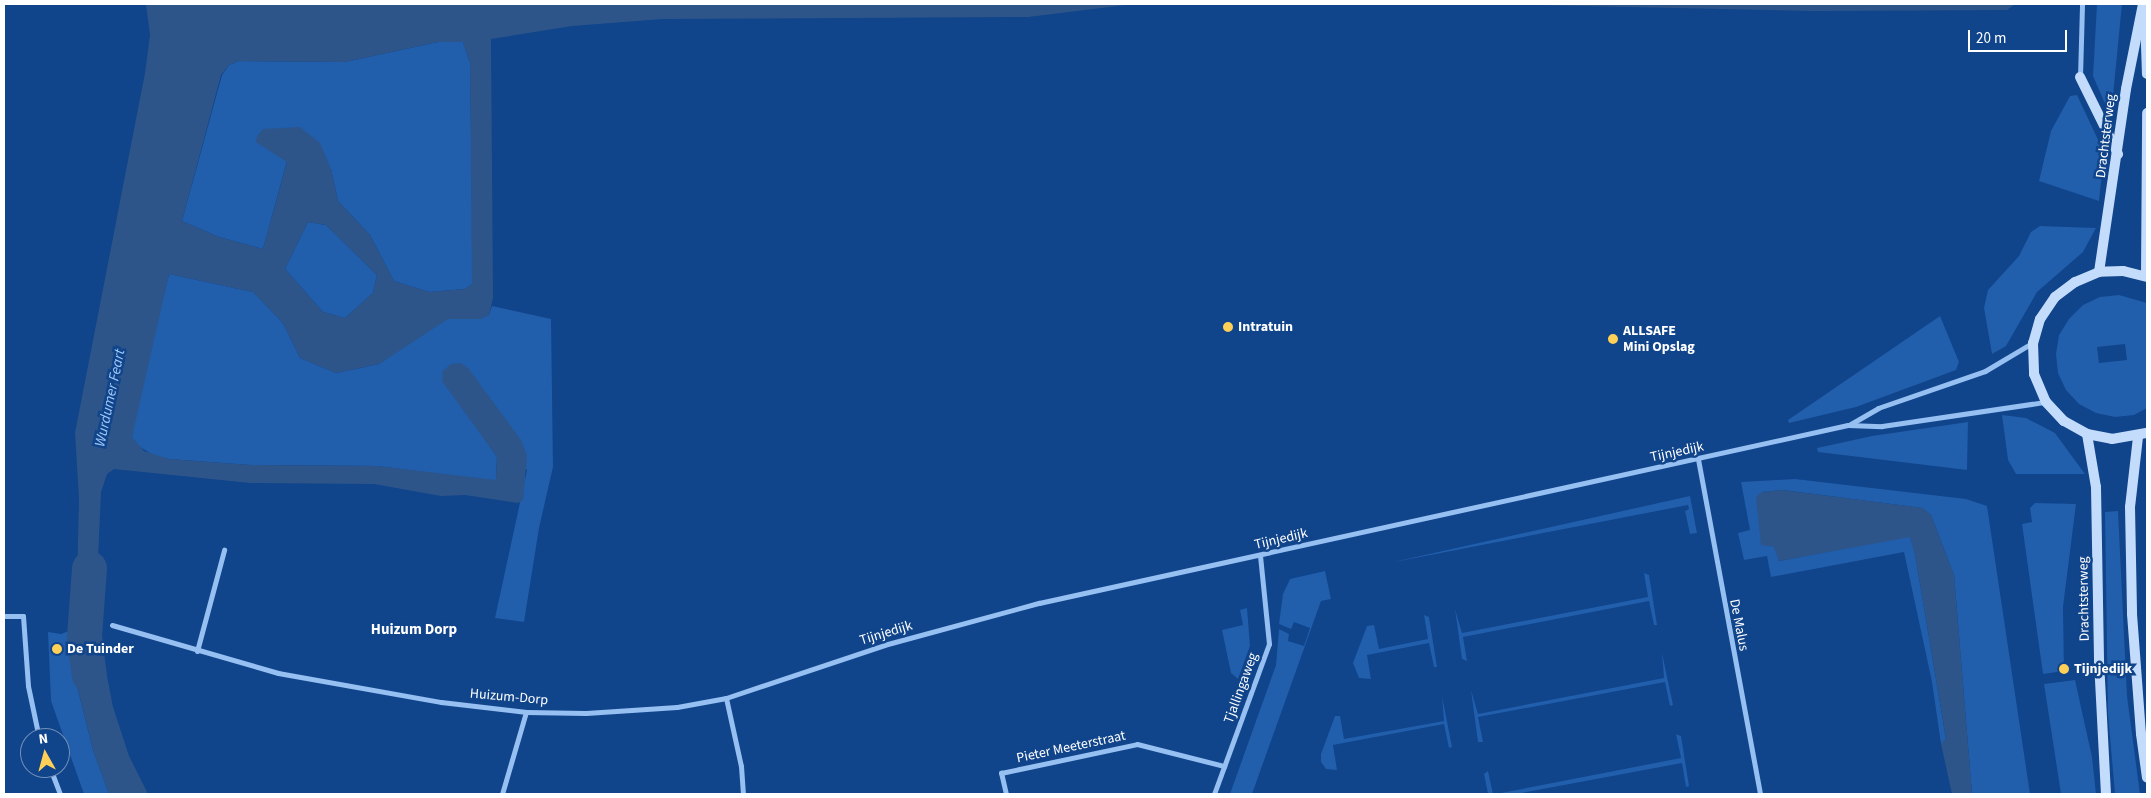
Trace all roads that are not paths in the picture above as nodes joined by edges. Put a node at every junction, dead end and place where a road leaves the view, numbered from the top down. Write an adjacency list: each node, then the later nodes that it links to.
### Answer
1 (2082, 4): 4 (street)
2 (2144, 4): 3 (main road, Drachtsterweg); 7 (main road, Drachtsterweg)
3 (2147, 74)
4 (2080, 77): 7 (main road)
5 (2147, 113): 6 (main road)
6 (2147, 146): 9 (main road)
7 (2118, 154): 8 (main road, Drachtsterweg)
8 (2099, 272): 9 (main road); 10 (main road)
9 (2146, 277)
10 (2033, 343): 11 (main road); 12 (street, Tijnjedijk)
11 (2046, 402): 12 (street, Tijnjedijk); 13 (main road)
12 (1848, 425): 15 (street, Tijnjedijk)
13 (2088, 434): 14 (main road); 33 (main road, Drachtsterweg)
14 (2143, 435): 26 (main road)
15 (1698, 459): 17 (street, Tijnjedijk); 32 (street, De Malus)
16 (224, 550): 20 (street)
17 (1260, 556): 21 (street, Tijnjedijk); 24 (street, Tjallingaweg)
18 (4, 616): 23 (street)
19 (112, 625): 20 (street, Huizum-Dorp)
20 (197, 652): 22 (street, Huizum-Dorp)
21 (726, 698): 22 (street, Huizum-Dorp); 29 (street)
22 (526, 712): 28 (street)
23 (37, 728)
24 (1224, 766): 30 (street, Pieter Meeterstraat); 31 (street, Tjallingaweg)
25 (54, 778): 27 (street)
26 (2147, 778)
27 (60, 794)
28 (502, 794)
29 (743, 794)
30 (1006, 794)
31 (1214, 794)
32 (1760, 794)
33 (2106, 794)

